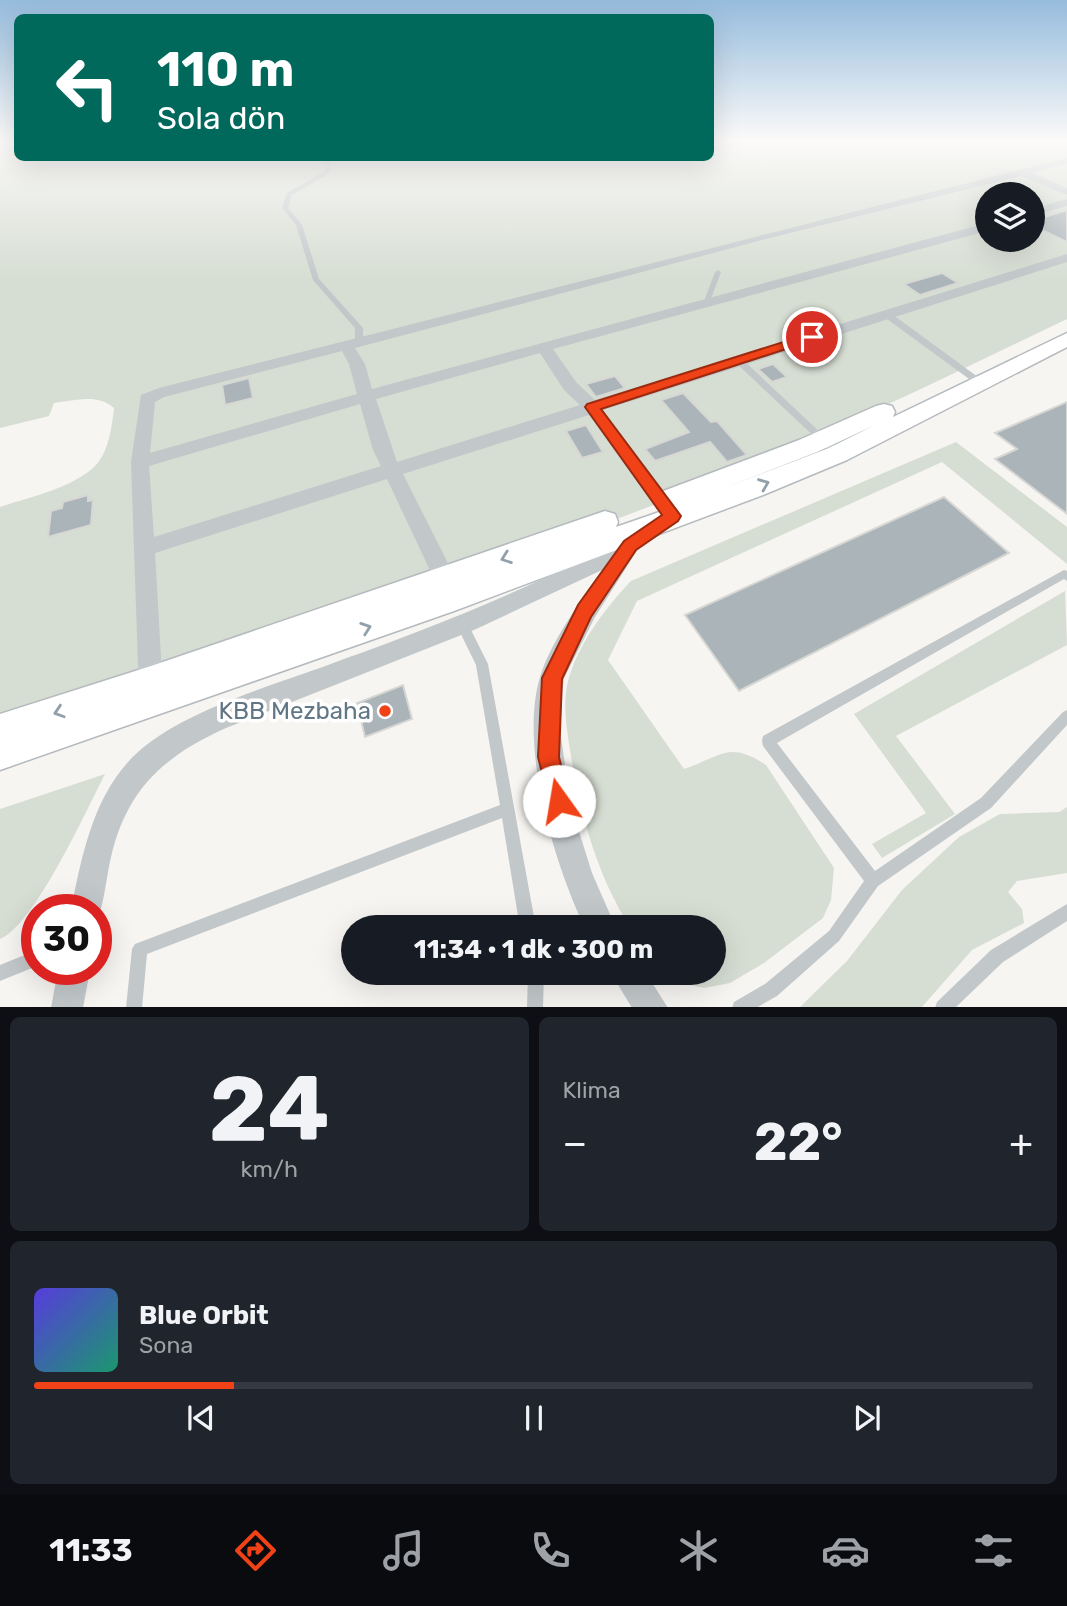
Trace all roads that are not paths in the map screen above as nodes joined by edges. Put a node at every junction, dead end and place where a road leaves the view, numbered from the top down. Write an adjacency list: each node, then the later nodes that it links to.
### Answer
1 (301, 187): 12 (lane)
2 (964, 187): 12 (street)
3 (1067, 202): 4 (street)
4 (1045, 209)
5 (975, 230): 8 (street)
6 (1066, 259): 9 (street)
7 (718, 272): 8 (lane)
8 (706, 304): 13 (street)
9 (886, 314): 14 (street); 15 (lane)
10 (1067, 327): 15 (main road)
11 (1067, 340): 15 (main road)
12 (352, 343): 16 (street); 19 (street)
13 (544, 347): 16 (street); 17 (street)
14 (738, 360): 17 (street); 18 (lane)
15 (973, 378): 18 (main road)
16 (367, 396): 19 (street); 20 (street)
17 (592, 407): 20 (street); 21 (street)
18 (830, 447): 21 (main road)
19 (140, 461): 23 (street)
20 (391, 471): 23 (street); 25 (street)
21 (667, 509): 22 (street); 25 (main road)
22 (630, 545): 25 (street); 35 (street)
23 (145, 548): 26 (street)
24 (1067, 576): 31 (lane)
25 (454, 600): 26 (main road); 30 (lane); 32 (street)
26 (151, 691): 28 (main road, one-way to 28); 29 (main road)
27 (1067, 716): 31 (lane)
28 (0, 731)
29 (0, 752)
30 (507, 809): 34 (lane); 42 (lane)
31 (873, 881): 45 (lane)
32 (89, 894)
33 (1067, 912): 46 (lane)
34 (526, 915)
35 (595, 915)
36 (21, 964): 37 (lane)
37 (0, 973)
38 (71, 985): 41 (street)
39 (536, 985): 43 (lane)
40 (636, 985): 44 (street)
41 (67, 1007)
42 (134, 1007)
43 (535, 1007)
44 (652, 1007)
45 (740, 1007)
46 (943, 1007)

